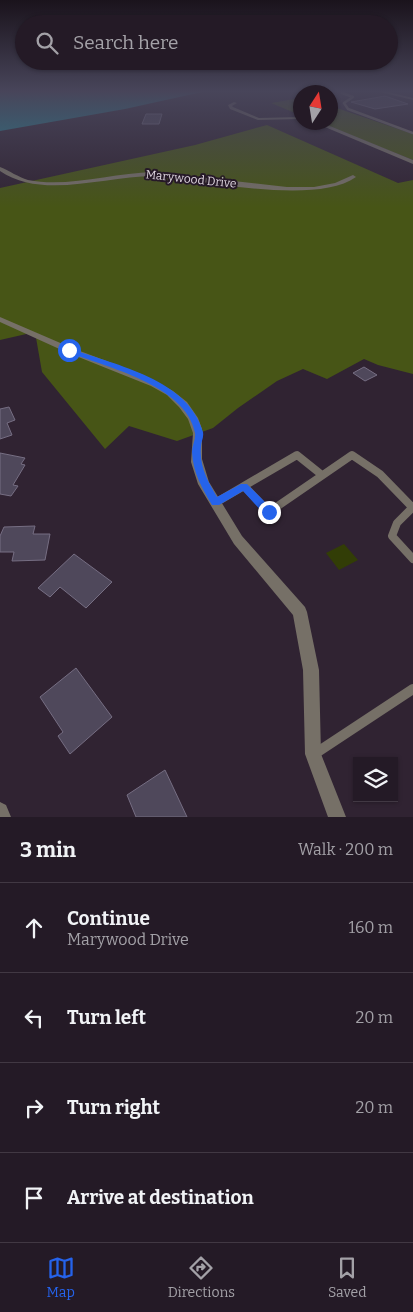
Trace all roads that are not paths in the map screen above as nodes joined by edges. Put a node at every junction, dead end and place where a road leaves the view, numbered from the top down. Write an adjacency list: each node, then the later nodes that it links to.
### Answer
1 (335, 130): 2 (street)
2 (413, 162)
3 (0, 169): 4 (street, Marywood Drive)
4 (353, 177)
5 (0, 319): 8 (street)
6 (322, 475): 7 (lane); 7 (lane); 9 (lane)
7 (244, 486): 8 (lane)
8 (215, 503): 12 (street)
9 (413, 507): 10 (lane)
10 (413, 559)
11 (413, 689): 12 (lane)
12 (313, 754): 15 (street)
13 (0, 811): 14 (street)
14 (2, 817)
15 (338, 817)

